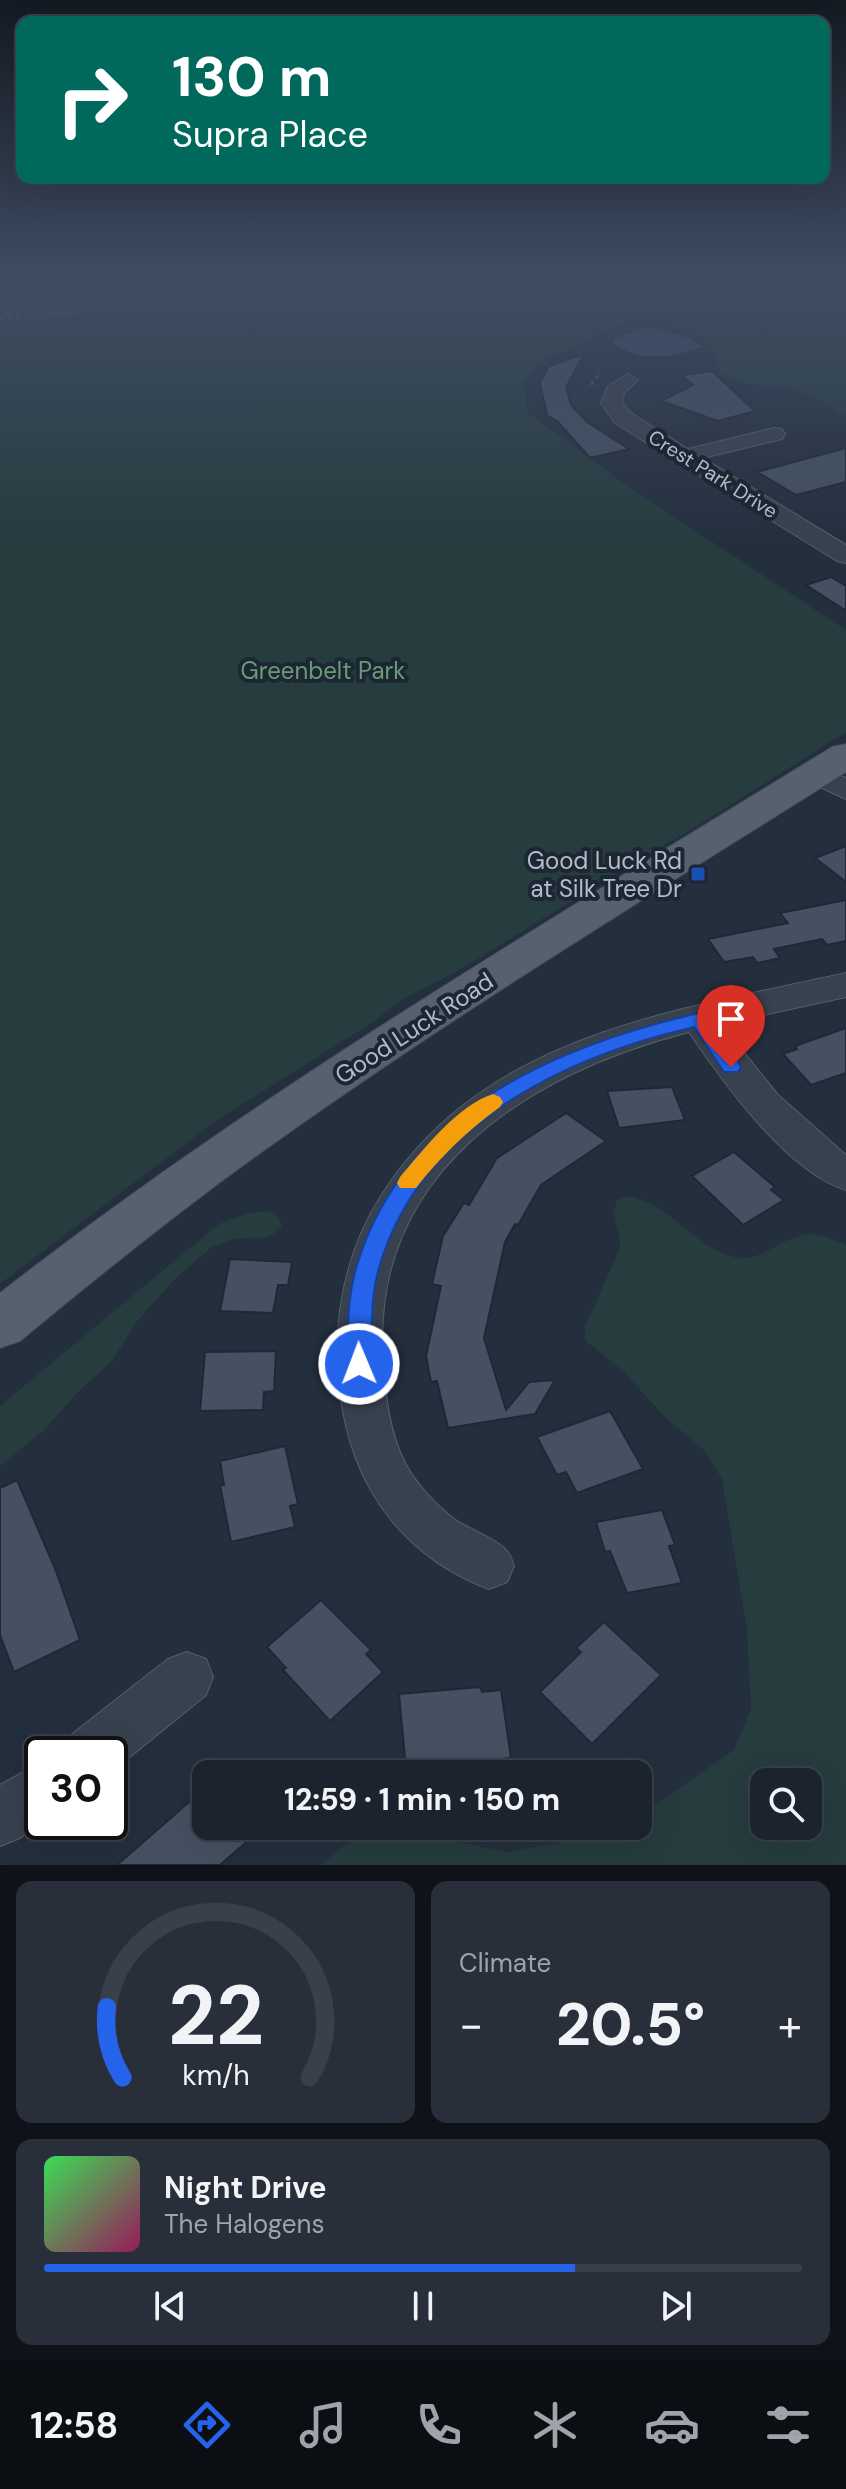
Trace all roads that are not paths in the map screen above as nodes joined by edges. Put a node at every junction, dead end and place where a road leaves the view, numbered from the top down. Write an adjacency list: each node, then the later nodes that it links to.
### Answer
1 (628, 380): 3 (street, Crest Park Drive)
2 (774, 434): 3 (street)
3 (685, 456): 4 (street, Crest Park Drive)
4 (844, 552)
5 (836, 773): 9 (main road, Good Luck Road)
6 (846, 985): 7 (street)
7 (699, 1019): 8 (street); 10 (street)
8 (846, 1175)
9 (0, 1325)
10 (489, 1566)
11 (187, 1677): 12 (street)
12 (113, 1736)
13 (24, 1802): 14 (street)
14 (0, 1818)

